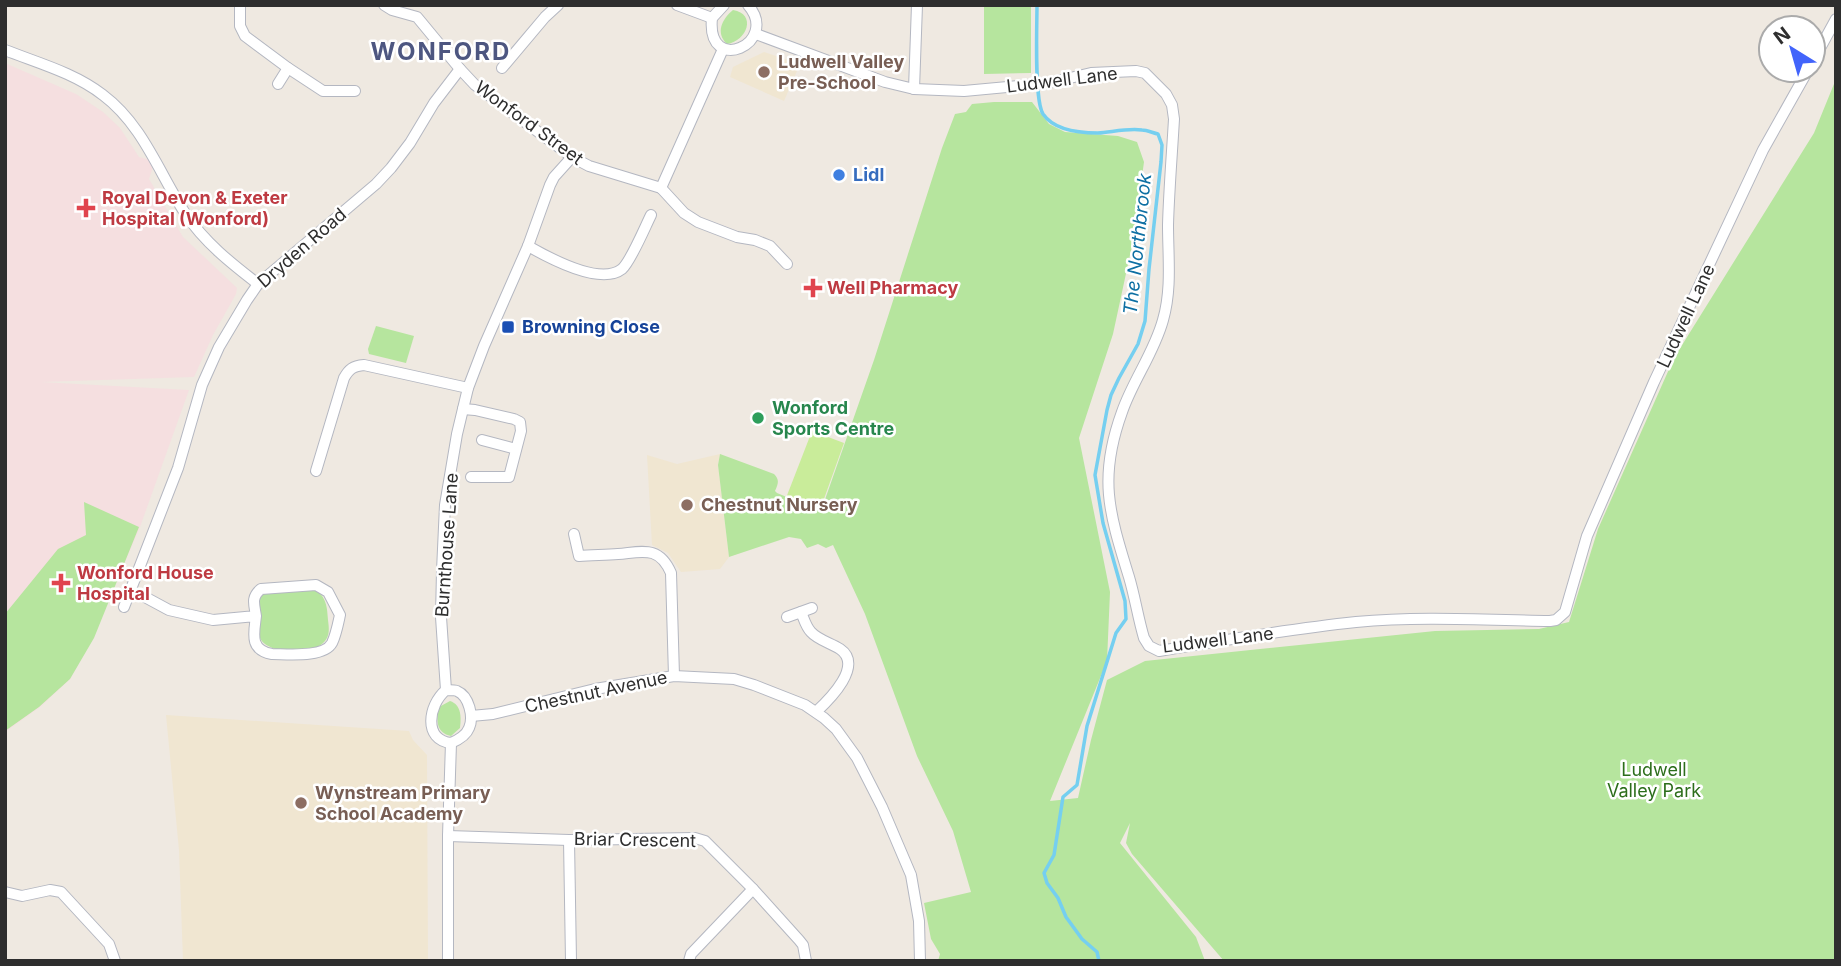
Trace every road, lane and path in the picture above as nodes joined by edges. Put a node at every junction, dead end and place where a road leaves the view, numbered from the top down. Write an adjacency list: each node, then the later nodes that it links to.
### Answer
1 (240, 5): 15 (street)
2 (384, 5): 8 (street, Wonford Street)
3 (558, 5): 16 (street)
4 (677, 5): 9 (street)
5 (724, 5): 9 (street)
6 (748, 5): 11 (street)
7 (917, 5): 20 (street)
8 (419, 11): 17 (street, Wonford Street)
9 (712, 18): 13 (street)
10 (1836, 19): 12 (street)
11 (755, 34): 13 (street); 20 (street, Ludwell Lane)
12 (1827, 35)
13 (723, 49): 23 (street)
14 (5, 50): 27 (street)
15 (288, 68): 18 (street); 21 (street)
16 (502, 68)
17 (460, 69): 22 (street, Wonford Street); 27 (street, Dryden Road)
18 (278, 84)
19 (1800, 84): 20 (street, Ludwell Lane)
20 (914, 89)
21 (355, 91)
22 (572, 157): 23 (street, Wonford Street); 25 (street, Burnthouse Lane)
23 (661, 188): 26 (street)
24 (651, 215): 25 (street)
25 (528, 246): 28 (street, Burnthouse Lane)
26 (787, 264)
27 (258, 284): 35 (street, Dryden Road)
28 (468, 388): 29 (street, Burnthouse Lane); 32 (street)
29 (463, 409): 31 (street); 40 (street, Burnthouse Lane)
30 (482, 440): 31 (street)
31 (516, 449): 33 (street)
32 (316, 471)
33 (471, 477)
34 (575, 534): 39 (street)
35 (130, 592): 36 (street, Dryden Road); 37 (street)
36 (124, 607)
37 (256, 616): 37 (street)
38 (787, 617): 41 (street)
39 (674, 676): 41 (street, Chestnut Avenue); 42 (street, Chestnut Avenue)
40 (446, 690): 42 (street); 43 (street)
41 (816, 712): 53 (street, Chestnut Avenue)
42 (471, 716): 43 (street)
43 (451, 743): 44 (street)
44 (448, 836): 45 (street, Briar Crescent); 49 (street)
45 (569, 840): 46 (street, Briar Crescent); 50 (street)
46 (753, 888): 51 (street); 52 (street, Briar Crescent)
47 (5, 892): 48 (street)
48 (115, 961)
49 (448, 961)
50 (570, 961)
51 (689, 961)
52 (806, 961)
53 (920, 961)

